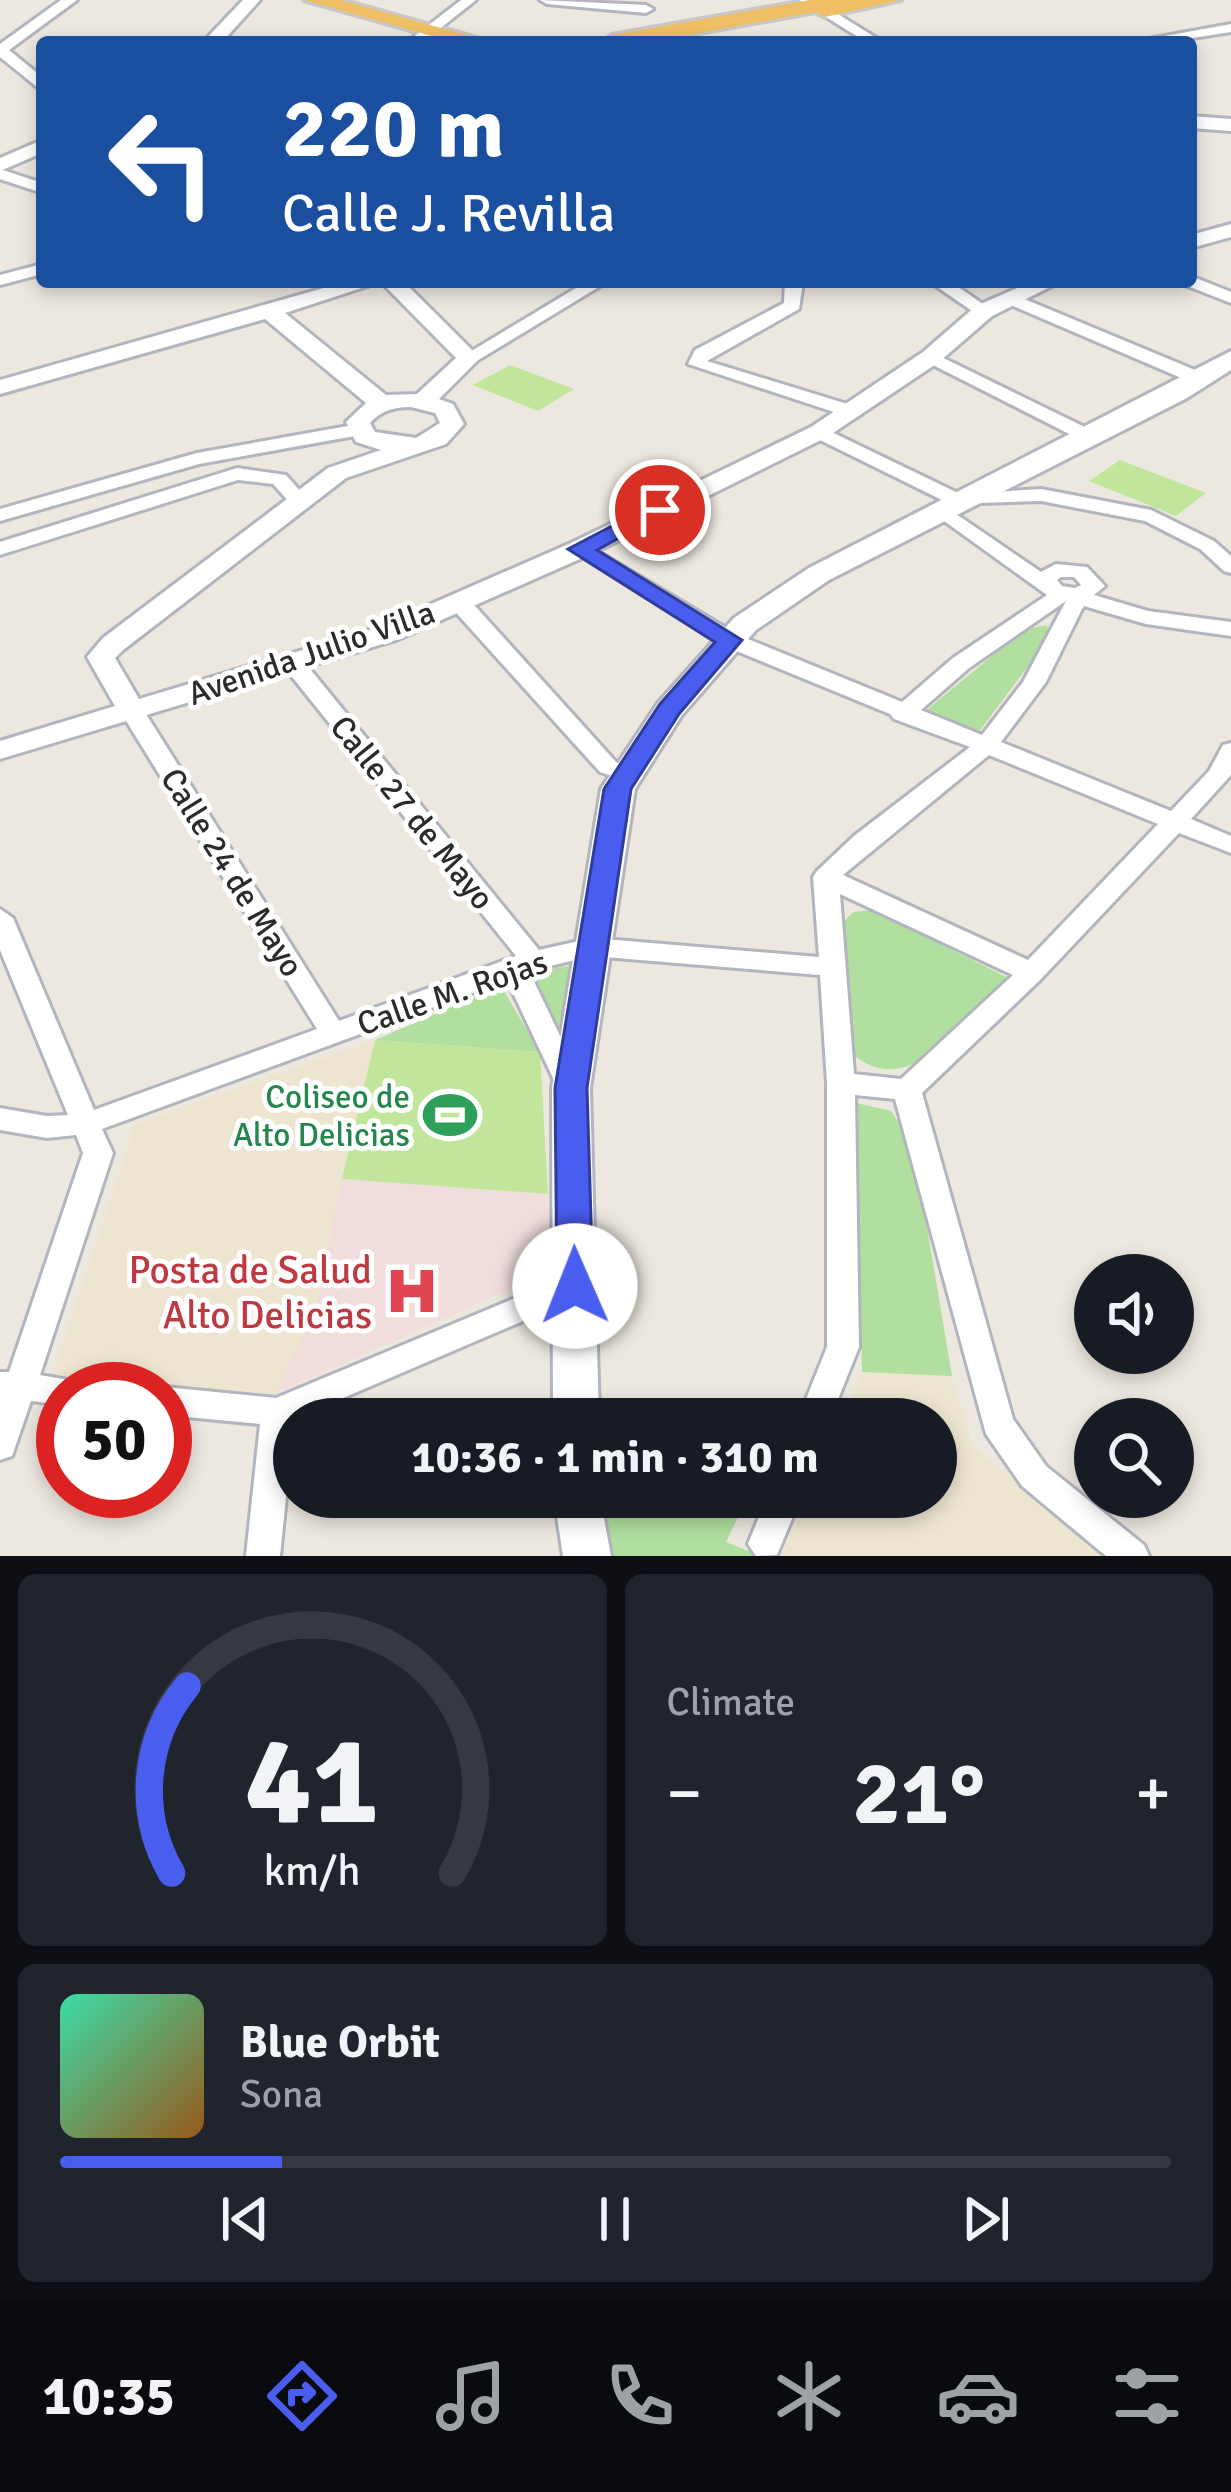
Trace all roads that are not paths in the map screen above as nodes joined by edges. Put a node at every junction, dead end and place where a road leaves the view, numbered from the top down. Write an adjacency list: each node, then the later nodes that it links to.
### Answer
1 (70, 0): 20 (street)
2 (252, 0): 12 (street)
3 (470, 0): 14 (street)
4 (547, 0): 8 (street)
5 (846, 0): 9 (highway)
6 (890, 0): 9 (highway)
7 (306, 2): 13 (highway)
8 (647, 4): 15 (street)
9 (815, 5): 16 (highway); 17 (street)
10 (1231, 28): 11 (street)
11 (1187, 32): 18 (street); 19 (street)
12 (218, 36)
13 (416, 36)
14 (429, 36)
15 (625, 36)
16 (679, 36)
17 (866, 36)
18 (1168, 36)
19 (1193, 36)
20 (22, 70): 21 (street); 22 (street)
21 (0, 78)
22 (36, 80)
23 (1197, 122): 24 (street)
24 (1231, 125)
25 (36, 149): 26 (street)
26 (0, 169): 27 (street)
27 (36, 185)
28 (1231, 230): 29 (street)
29 (1197, 240)
30 (36, 271): 31 (street)
31 (0, 280)
32 (1197, 284): 40 (street)
33 (349, 288): 42 (street)
34 (398, 288): 44 (street)
35 (588, 288): 44 (street)
36 (794, 288): 51 (street)
37 (949, 288): 41 (street)
38 (1034, 288): 39 (street, Avenida Julio Villa)
39 (1010, 298): 41 (street, Avenida Julio Villa); 47 (street)
40 (1231, 298)
41 (984, 310): 43 (street, Avenida Julio Villa)
42 (269, 311): 48 (street); 50 (street)
43 (931, 357): 51 (street, Avenida Julio Villa); 54 (street)
44 (470, 358): 49 (street)
45 (1231, 359): 47 (main road)
46 (1231, 375): 47 (main road)
47 (1189, 386): 54 (main road)
48 (0, 387)
49 (424, 401): 50 (street); 55 (street)
50 (382, 404): 53 (street)
51 (850, 411): 52 (street, Avenida Julio Villa)
52 (819, 432): 58 (street); 61 (street, Avenida Julio Villa)
53 (362, 433): 55 (street); 56 (street); 59 (street)
54 (1090, 437): 58 (main road)
55 (416, 445): 56 (street)
56 (338, 473): 57 (street)
57 (299, 501): 60 (street); 68 (street)
58 (948, 505): 62 (street); 63 (street); 66 (main road)
59 (0, 515)
60 (0, 549)
61 (580, 549): 64 (street, Avenida Julio Villa); 66 (street)
62 (1231, 567)
63 (1067, 589): 65 (street); 69 (street); 70 (street)
64 (458, 601): 67 (street, Avenida Julio Villa); 73 (street)
65 (1231, 629)
66 (730, 640): 69 (street); 73 (main road)
67 (293, 663): 68 (street, Avenida Julio Villa); 79 (street, Calle 27 de Mayo)
68 (132, 711): 71 (street, Avenida Julio Villa); 82 (street, Calle 24 de Mayo)
69 (902, 714): 70 (street)
70 (984, 747): 74 (street); 76 (street)
71 (0, 750)
72 (1231, 750): 74 (street)
73 (627, 775): 78 (main road)
74 (1174, 822): 75 (street); 81 (street)
75 (1231, 845)
76 (826, 877): 80 (street); 81 (street)
77 (0, 918): 87 (street)
78 (592, 947): 79 (street, Calle M. Rojas); 80 (street, Calle M. Rojas); 84 (main road)
79 (523, 964): 82 (street, Calle M. Rojas); 84 (street, Calle 27 de Mayo)
80 (833, 967): 83 (street)
81 (1032, 973): 85 (street)
82 (333, 1034): 87 (street, Calle M. Rojas)
83 (841, 1082): 85 (street); 92 (street)
84 (571, 1088): 88 (main road)
85 (907, 1090): 102 (street)
86 (0, 1119): 87 (street)
87 (86, 1124): 89 (street)
88 (575, 1286): 90 (street); 91 (main road)
89 (11, 1386): 95 (street)
90 (311, 1398)
91 (576, 1398)
92 (822, 1398)
93 (192, 1404): 94 (street)
94 (273, 1412)
95 (0, 1445)
96 (273, 1460): 100 (street)
97 (581, 1518): 101 (main road)
98 (776, 1518): 99 (street)
99 (765, 1544)
100 (263, 1556)
101 (587, 1556)
102 (1132, 1556)

